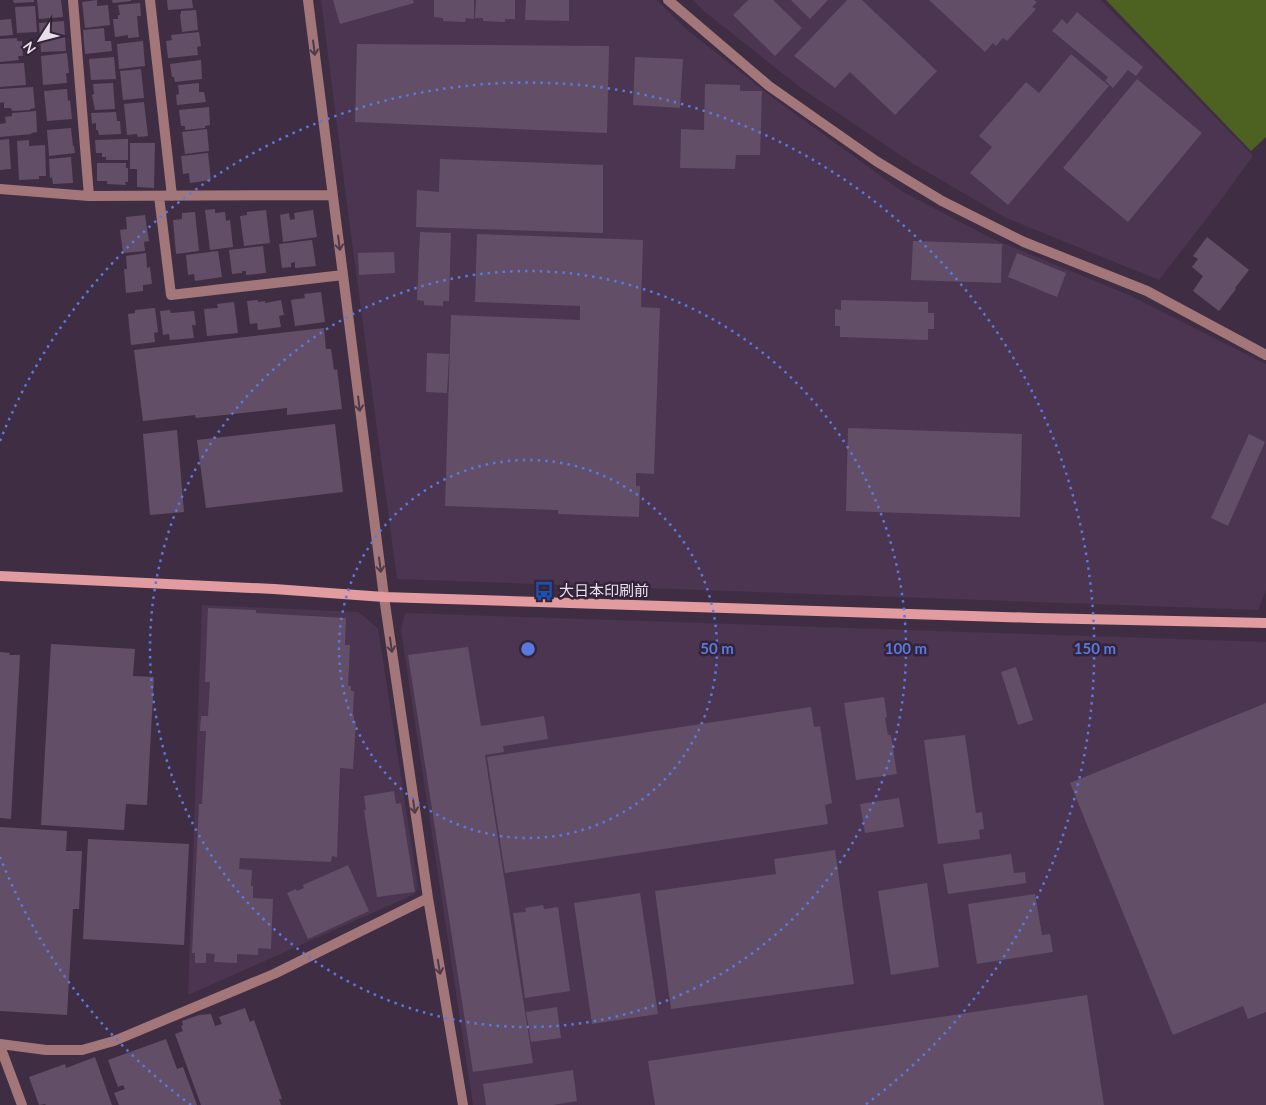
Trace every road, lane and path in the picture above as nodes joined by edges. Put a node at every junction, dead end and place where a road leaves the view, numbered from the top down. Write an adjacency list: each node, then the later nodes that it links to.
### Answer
1 (73, 0): 7 (street)
2 (150, 0): 9 (street)
3 (308, 0): 6 (street, one-way to 6)
4 (668, 0): 11 (street)
5 (0, 189): 7 (street)
6 (332, 194): 9 (street); 10 (street, one-way to 10)
7 (89, 196): 8 (street)
8 (158, 196): 9 (street); 10 (street)
9 (172, 196)
10 (343, 275): 13 (street, one-way to 13)
11 (1266, 355)
12 (0, 576): 13 (street)
13 (384, 597): 14 (street); 15 (street, one-way to 15)
14 (1266, 623)
15 (428, 898): 16 (street); 17 (street, one-way to 17)
16 (0, 1045): 18 (street)
17 (461, 1104)
18 (22, 1105)

